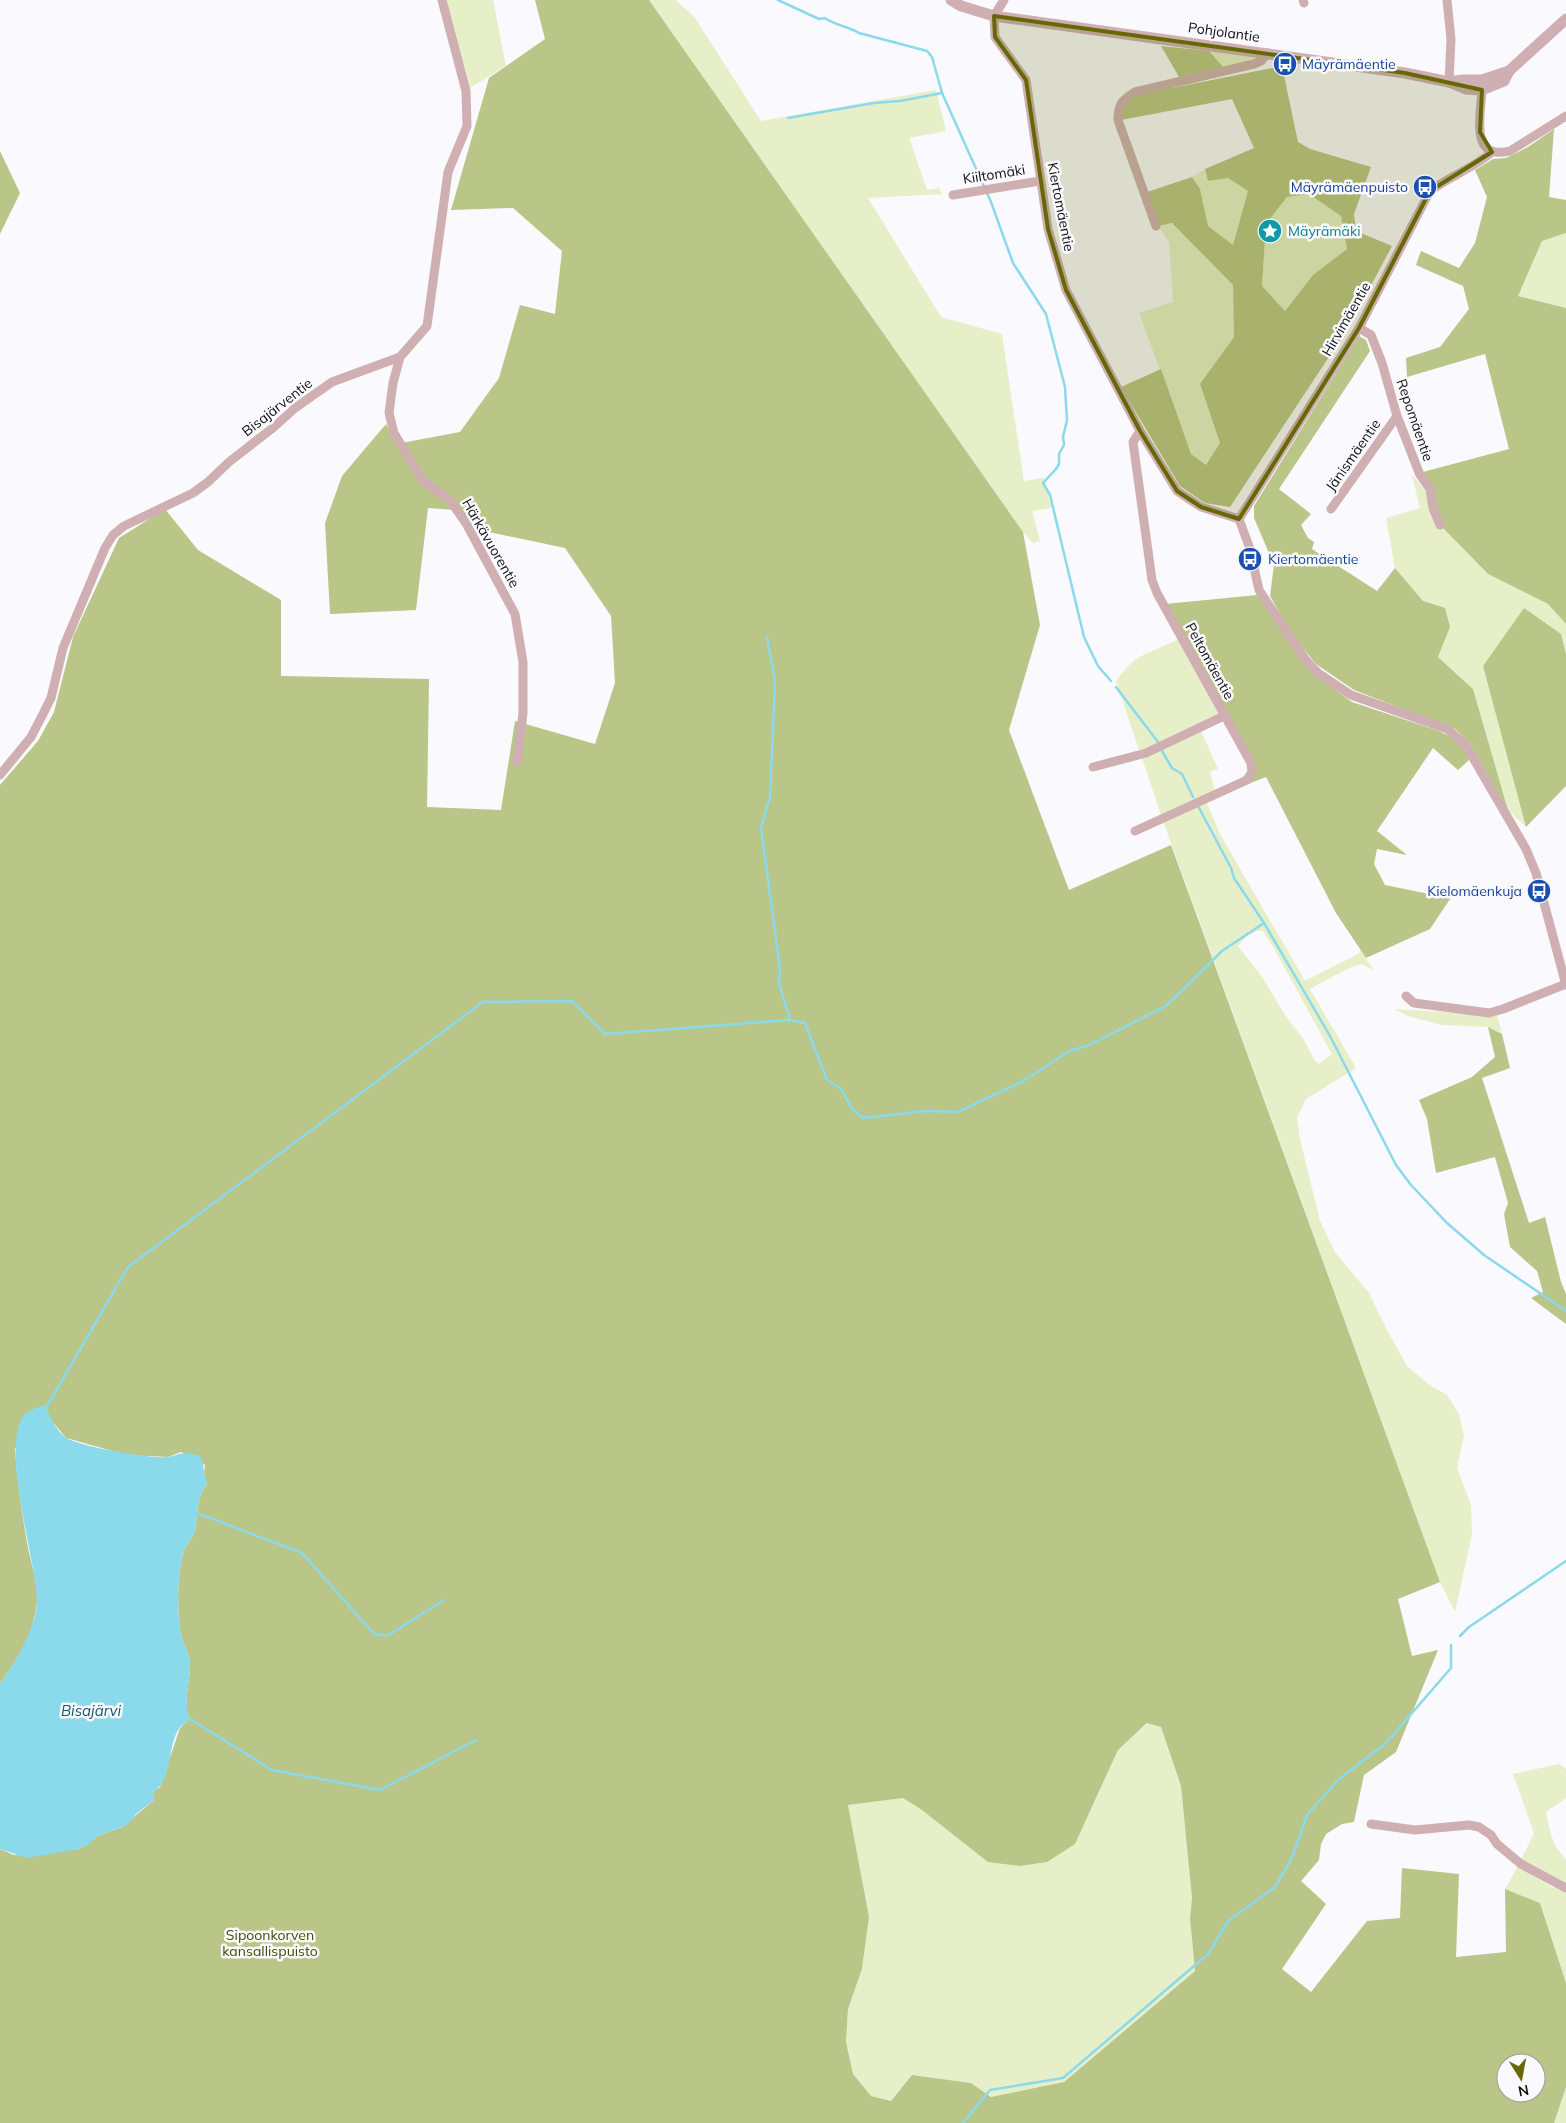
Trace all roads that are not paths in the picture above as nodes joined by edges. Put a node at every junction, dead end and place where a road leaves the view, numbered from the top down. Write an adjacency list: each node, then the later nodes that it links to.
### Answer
1 (442, 0): 16 (street, Bisajärventie)
2 (951, 0): 5 (street, Pohjolantie)
3 (1004, 0): 5 (street)
4 (1446, 0): 8 (street)
5 (994, 16): 7 (street, Pohjolantie); 12 (street, Kiertomäentie)
6 (1566, 19): 9 (street, Pohjolantie)
7 (1268, 53): 8 (street, Pohjolantie); 14 (street)
8 (1449, 82): 9 (street, Pohjolantie)
9 (1482, 85): 11 (street)
10 (1566, 116): 11 (street)
11 (1492, 152): 15 (street, Hirvimäentie)
12 (1040, 181): 13 (street, Kiiltomäki); 18 (street, Kiertomäentie)
13 (953, 194)
14 (1156, 226)
15 (1359, 328): 17 (street, Repomäentie); 20 (street, Hirvimäentie)
16 (400, 357): 23 (street, Härkävuorentie); 25 (street, Bisajärventie)
17 (1397, 416): 19 (street, Jänismäentie); 21 (street, Repomäentie)
18 (1140, 431): 20 (street, Kiertomäentie); 22 (street, Peltomäentie)
19 (1332, 509)
20 (1239, 518): 27 (street)
21 (1440, 525)
22 (1224, 716): 24 (street); 26 (street, Peltomäentie)
23 (517, 762)
24 (1092, 767)
25 (0, 775)
26 (1134, 831)
27 (1563, 963): 28 (street)
28 (1566, 985): 29 (street)
29 (1406, 996)
30 (1371, 1824): 31 (street)
31 (1566, 1888)

